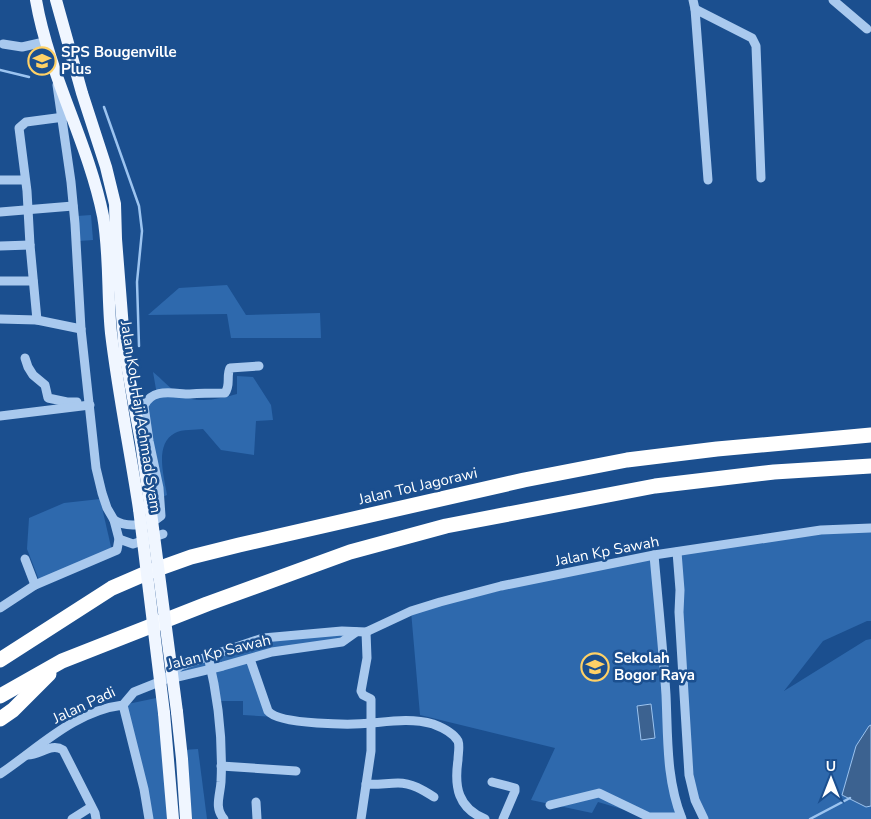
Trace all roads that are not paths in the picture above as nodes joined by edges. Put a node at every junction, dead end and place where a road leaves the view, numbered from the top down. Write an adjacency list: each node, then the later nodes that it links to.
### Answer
1 (36, 0): 6 (main road, Jalan Kol. Haji Achmad Syam)
2 (56, 0): 5 (main road, Jalan Kol. Haji Achmad Syam)
3 (834, 0): 7 (street)
4 (694, 5): 11 (street); 14 (street)
5 (59, 14): 6 (main road); 31 (main road, Jalan Kol. Haji Achmad Syam)
6 (39, 20): 8 (main road, Jalan Kol. Haji Achmad Syam)
7 (868, 29)
8 (44, 42): 9 (street); 10 (main road, Jalan Kol. Haji Achmad Syam)
9 (3, 44)
10 (66, 116): 13 (street); 15 (street); 31 (main road, Jalan Kol. Haji Achmad Syam)
11 (761, 178)
12 (0, 180): 13 (street)
13 (25, 180): 16 (street)
14 (708, 180)
15 (73, 206): 16 (street); 24 (street)
16 (28, 209): 17 (street); 18 (street)
17 (0, 212)
18 (30, 245): 19 (street); 21 (street)
19 (0, 246)
20 (0, 281): 21 (street)
21 (32, 281): 23 (street)
22 (0, 319): 23 (street)
23 (36, 320): 24 (street)
24 (81, 329): 27 (street)
25 (25, 358): 27 (street)
26 (259, 366): 32 (street)
27 (90, 403): 28 (street); 32 (street)
28 (0, 416)
29 (871, 435): 45 (highway, Jalan Tol Jagorawi)
30 (871, 466): 46 (highway)
31 (145, 507): 67 (main road, Jalan Kol. Haji Achmad Syam, bridge); 68 (main road, Jalan Kol. Haji Achmad Syam, bridge)
32 (114, 520): 35 (street)
33 (871, 528): 36 (street, Jalan Kp Sawah)
34 (163, 534): 35 (street)
35 (119, 539): 39 (street)
36 (677, 552): 37 (street, Jalan Kp Sawah); 74 (street)
37 (654, 555): 42 (street, Jalan Kp Sawah); 63 (street)
38 (25, 558): 39 (street)
39 (35, 585): 40 (street)
40 (0, 608)
41 (356, 632): 42 (street, Jalan Kp Sawah); 43 (street, Jalan Kp Sawah); 44 (street, Jalan Kp Sawah)
42 (366, 632): 52 (street)
43 (208, 656): 47 (street); 48 (street, Jalan Kp Sawah)
44 (250, 659): 47 (street, Jalan Kp Sawah); 52 (street)
45 (0, 660)
46 (62, 661): 49 (highway); 51 (highway)
47 (212, 669): 48 (street, Jalan Kp Sawah); 54 (street)
48 (160, 681): 50 (street, Jalan Padi)
49 (0, 696)
50 (123, 705): 53 (street, Jalan Padi); 66 (street)
51 (0, 719)
52 (372, 724): 58 (street); 72 (street)
53 (25, 754): 56 (street, Jalan Padi); 62 (street)
54 (221, 766): 55 (street); 69 (street)
55 (296, 770)
56 (0, 774)
57 (492, 782): 73 (street)
58 (366, 784): 59 (street); 71 (street)
59 (434, 797)
60 (256, 802): 70 (street)
61 (550, 805): 63 (street)
62 (91, 807): 64 (street); 65 (street)
63 (682, 818)
64 (72, 819)
65 (96, 819)
66 (149, 819)
67 (173, 819)
68 (186, 819)
69 (224, 819)
70 (257, 819)
71 (361, 819)
72 (485, 819)
73 (502, 819)
74 (704, 819)

